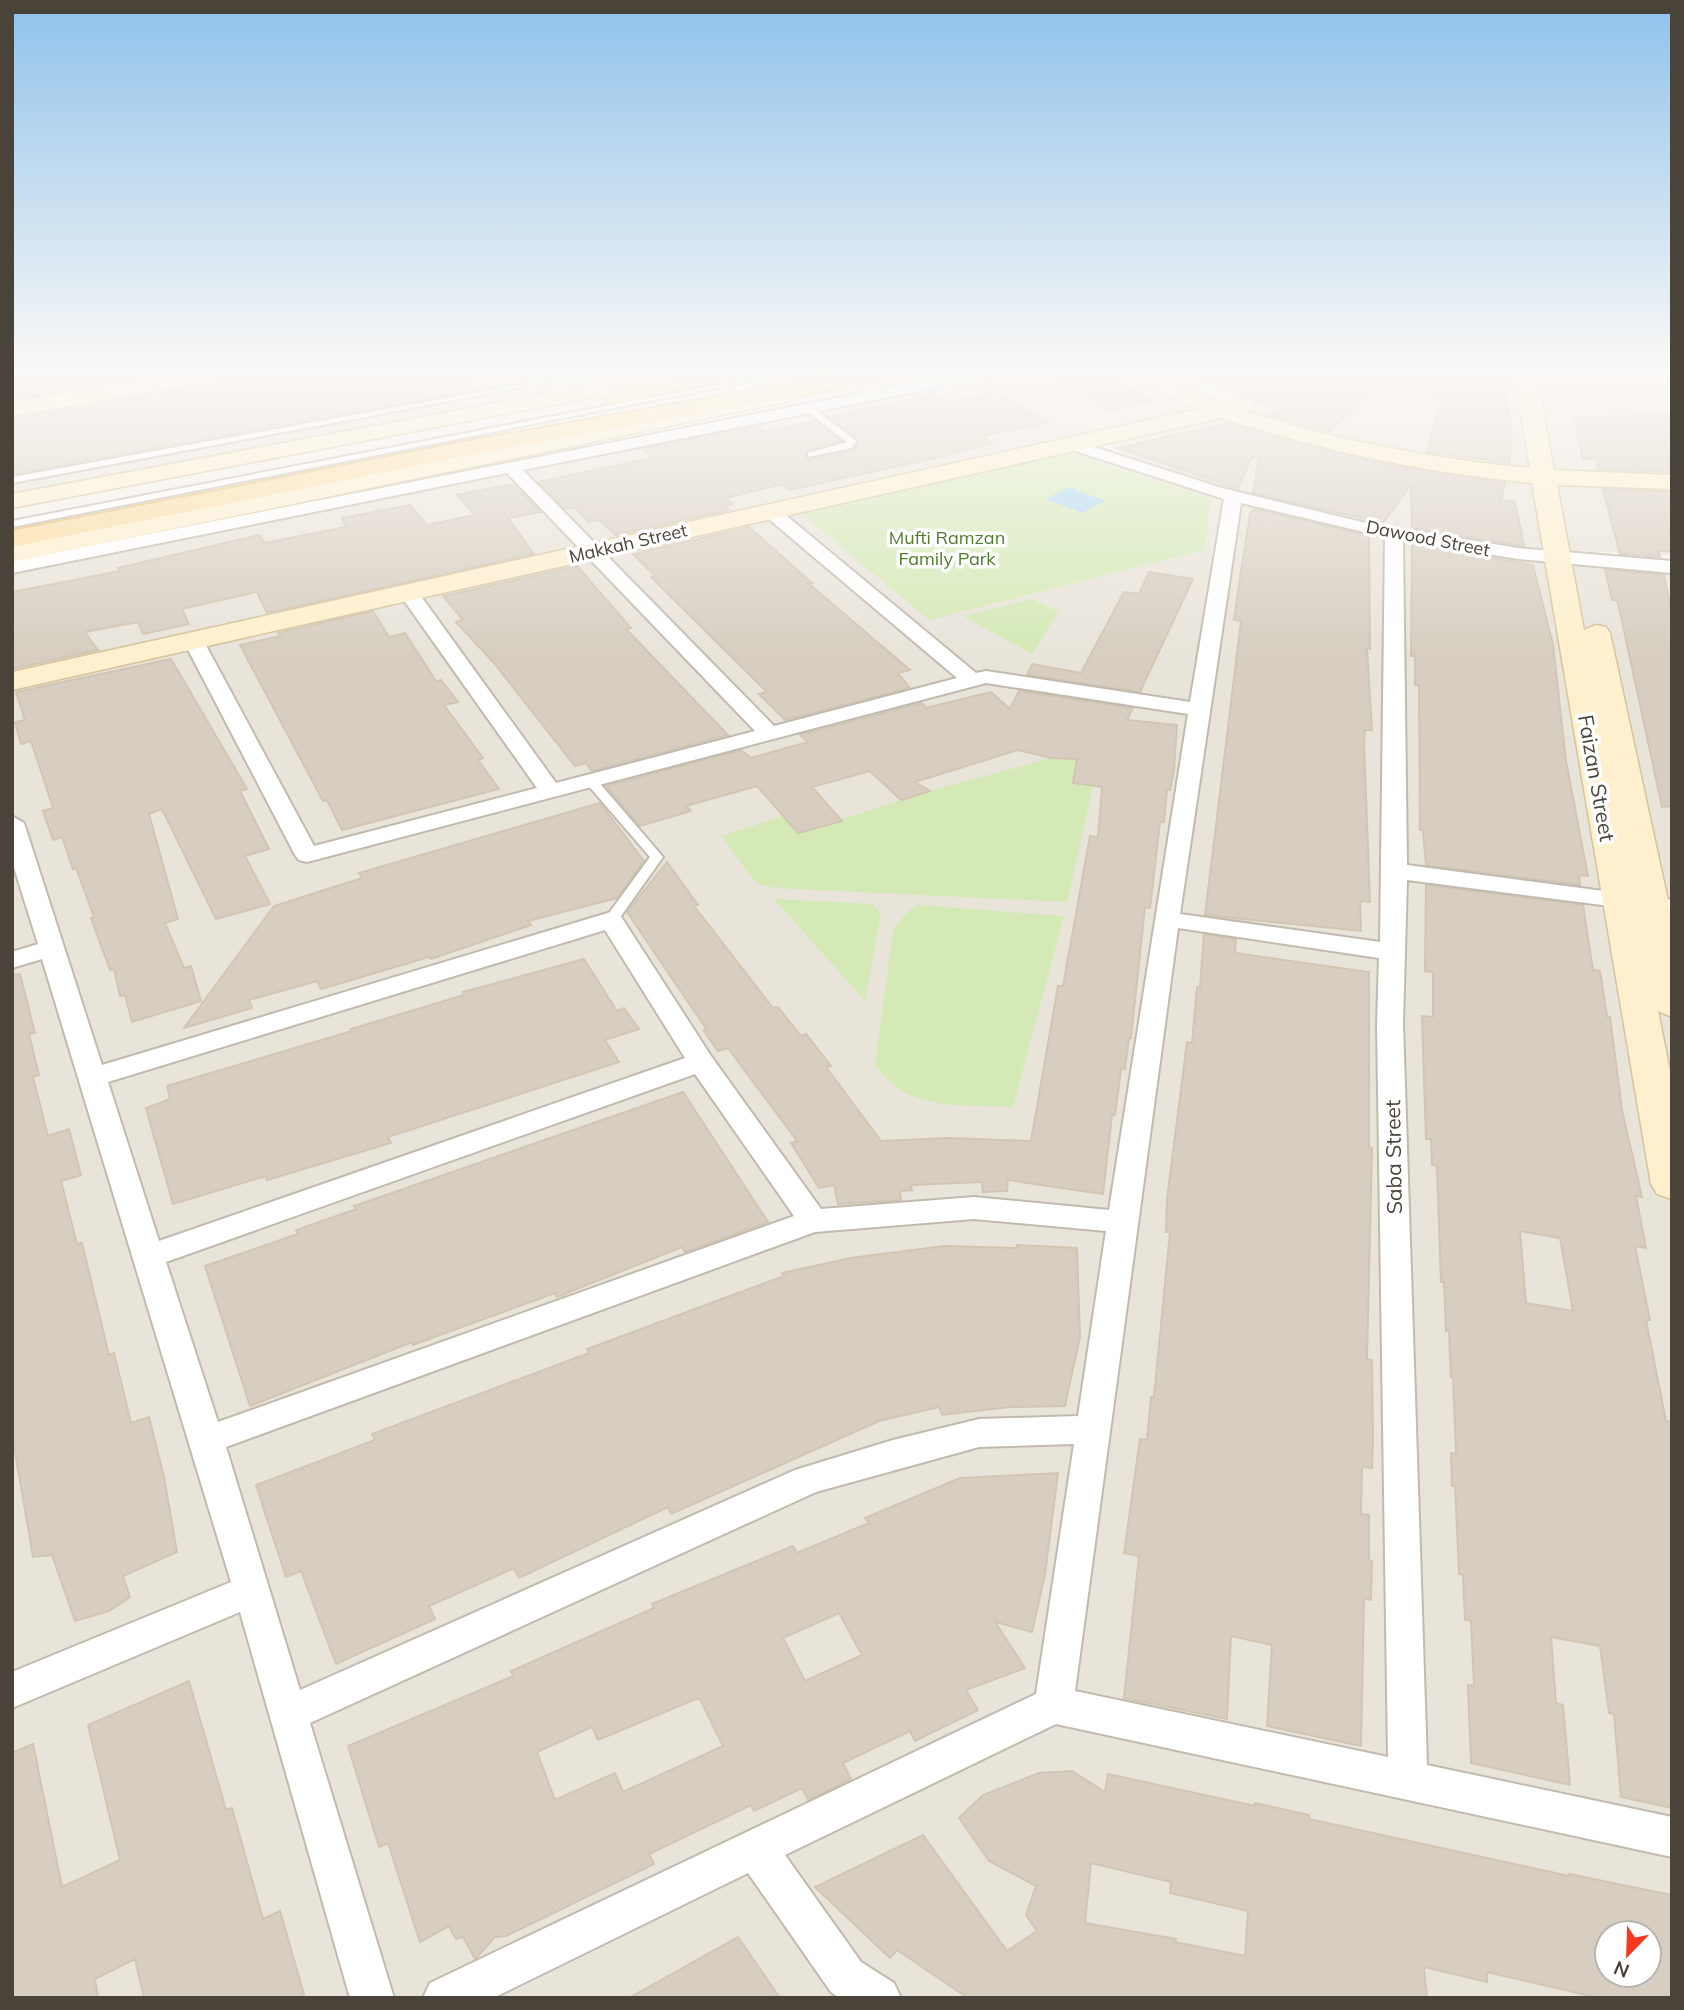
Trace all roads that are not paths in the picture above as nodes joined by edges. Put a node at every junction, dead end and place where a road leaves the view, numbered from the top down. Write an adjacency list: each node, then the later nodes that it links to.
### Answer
1 (134, 466): 16 (lane)
2 (220, 466): 19 (street)
3 (257, 466): 21 (main road)
4 (276, 466): 22 (lane)
5 (300, 466): 26 (main road)
6 (448, 466): 23 (street)
7 (528, 466): 13 (street)
8 (971, 466): 20 (street, Makkah Street)
9 (1130, 466): 18 (street, Dawood Street)
10 (1508, 466): 14 (street)
11 (1551, 466): 14 (street, Faizan Street)
12 (1552, 466): 14 (street, Faizan Street)
13 (512, 469): 25 (street); 27 (street)
14 (1552, 471): 15 (street); 17 (street); 29 (street, Faizan Street)
15 (1672, 471)
16 (12, 481)
17 (1672, 482)
18 (1233, 496): 24 (street, Dawood Street); 36 (street)
19 (12, 501)
20 (769, 511): 27 (street, Makkah Street); 35 (street)
21 (12, 515)
22 (12, 524)
23 (134, 529): 25 (street); 28 (street)
24 (1394, 533): 29 (street, Dawood Street); 41 (street, Saba Street)
25 (178, 535): 30 (street)
26 (12, 539)
27 (590, 551): 32 (street, Makkah Street); 37 (street)
28 (12, 554)
29 (1569, 559): 31 (street, Dawood Street); 42 (street, Faizan Street); 43 (street, Faizan Street)
30 (12, 567)
31 (1672, 567)
32 (408, 592): 33 (street, Makkah Street); 39 (street)
33 (194, 640): 34 (street, Makkah Street); 39 (street)
34 (12, 681)
35 (972, 681): 36 (street); 37 (street)
36 (1198, 709): 45 (street)
37 (770, 734): 38 (street)
38 (592, 782): 39 (street); 44 (lane)
39 (551, 792)
40 (12, 822): 46 (street)
41 (1395, 871): 42 (street); 47 (street, Saba Street)
42 (1618, 900): 43 (street); 52 (street, Faizan Street)
43 (1662, 905): 49 (street, Faizan Street)
44 (611, 919): 50 (street); 51 (street)
45 (1166, 919): 47 (street); 54 (street)
46 (52, 948): 48 (street); 51 (street)
47 (1393, 952): 62 (street, Saba Street)
48 (12, 960)
49 (1672, 1005)
50 (701, 1062): 53 (street); 55 (street)
51 (93, 1077): 55 (street)
52 (1672, 1184)
53 (813, 1221): 54 (street); 57 (street)
54 (1122, 1222): 56 (street)
55 (150, 1256): 57 (street)
56 (1093, 1429): 60 (street); 61 (street)
57 (207, 1440): 58 (street)
58 (252, 1590): 59 (street); 61 (street)
59 (12, 1690)
60 (1054, 1705): 62 (street); 64 (street)
61 (289, 1714): 65 (street)
62 (1408, 1781): 63 (street)
63 (1672, 1837)
64 (756, 1849): 66 (street); 67 (street)
65 (372, 1998)
66 (445, 1998)
67 (878, 1998)

